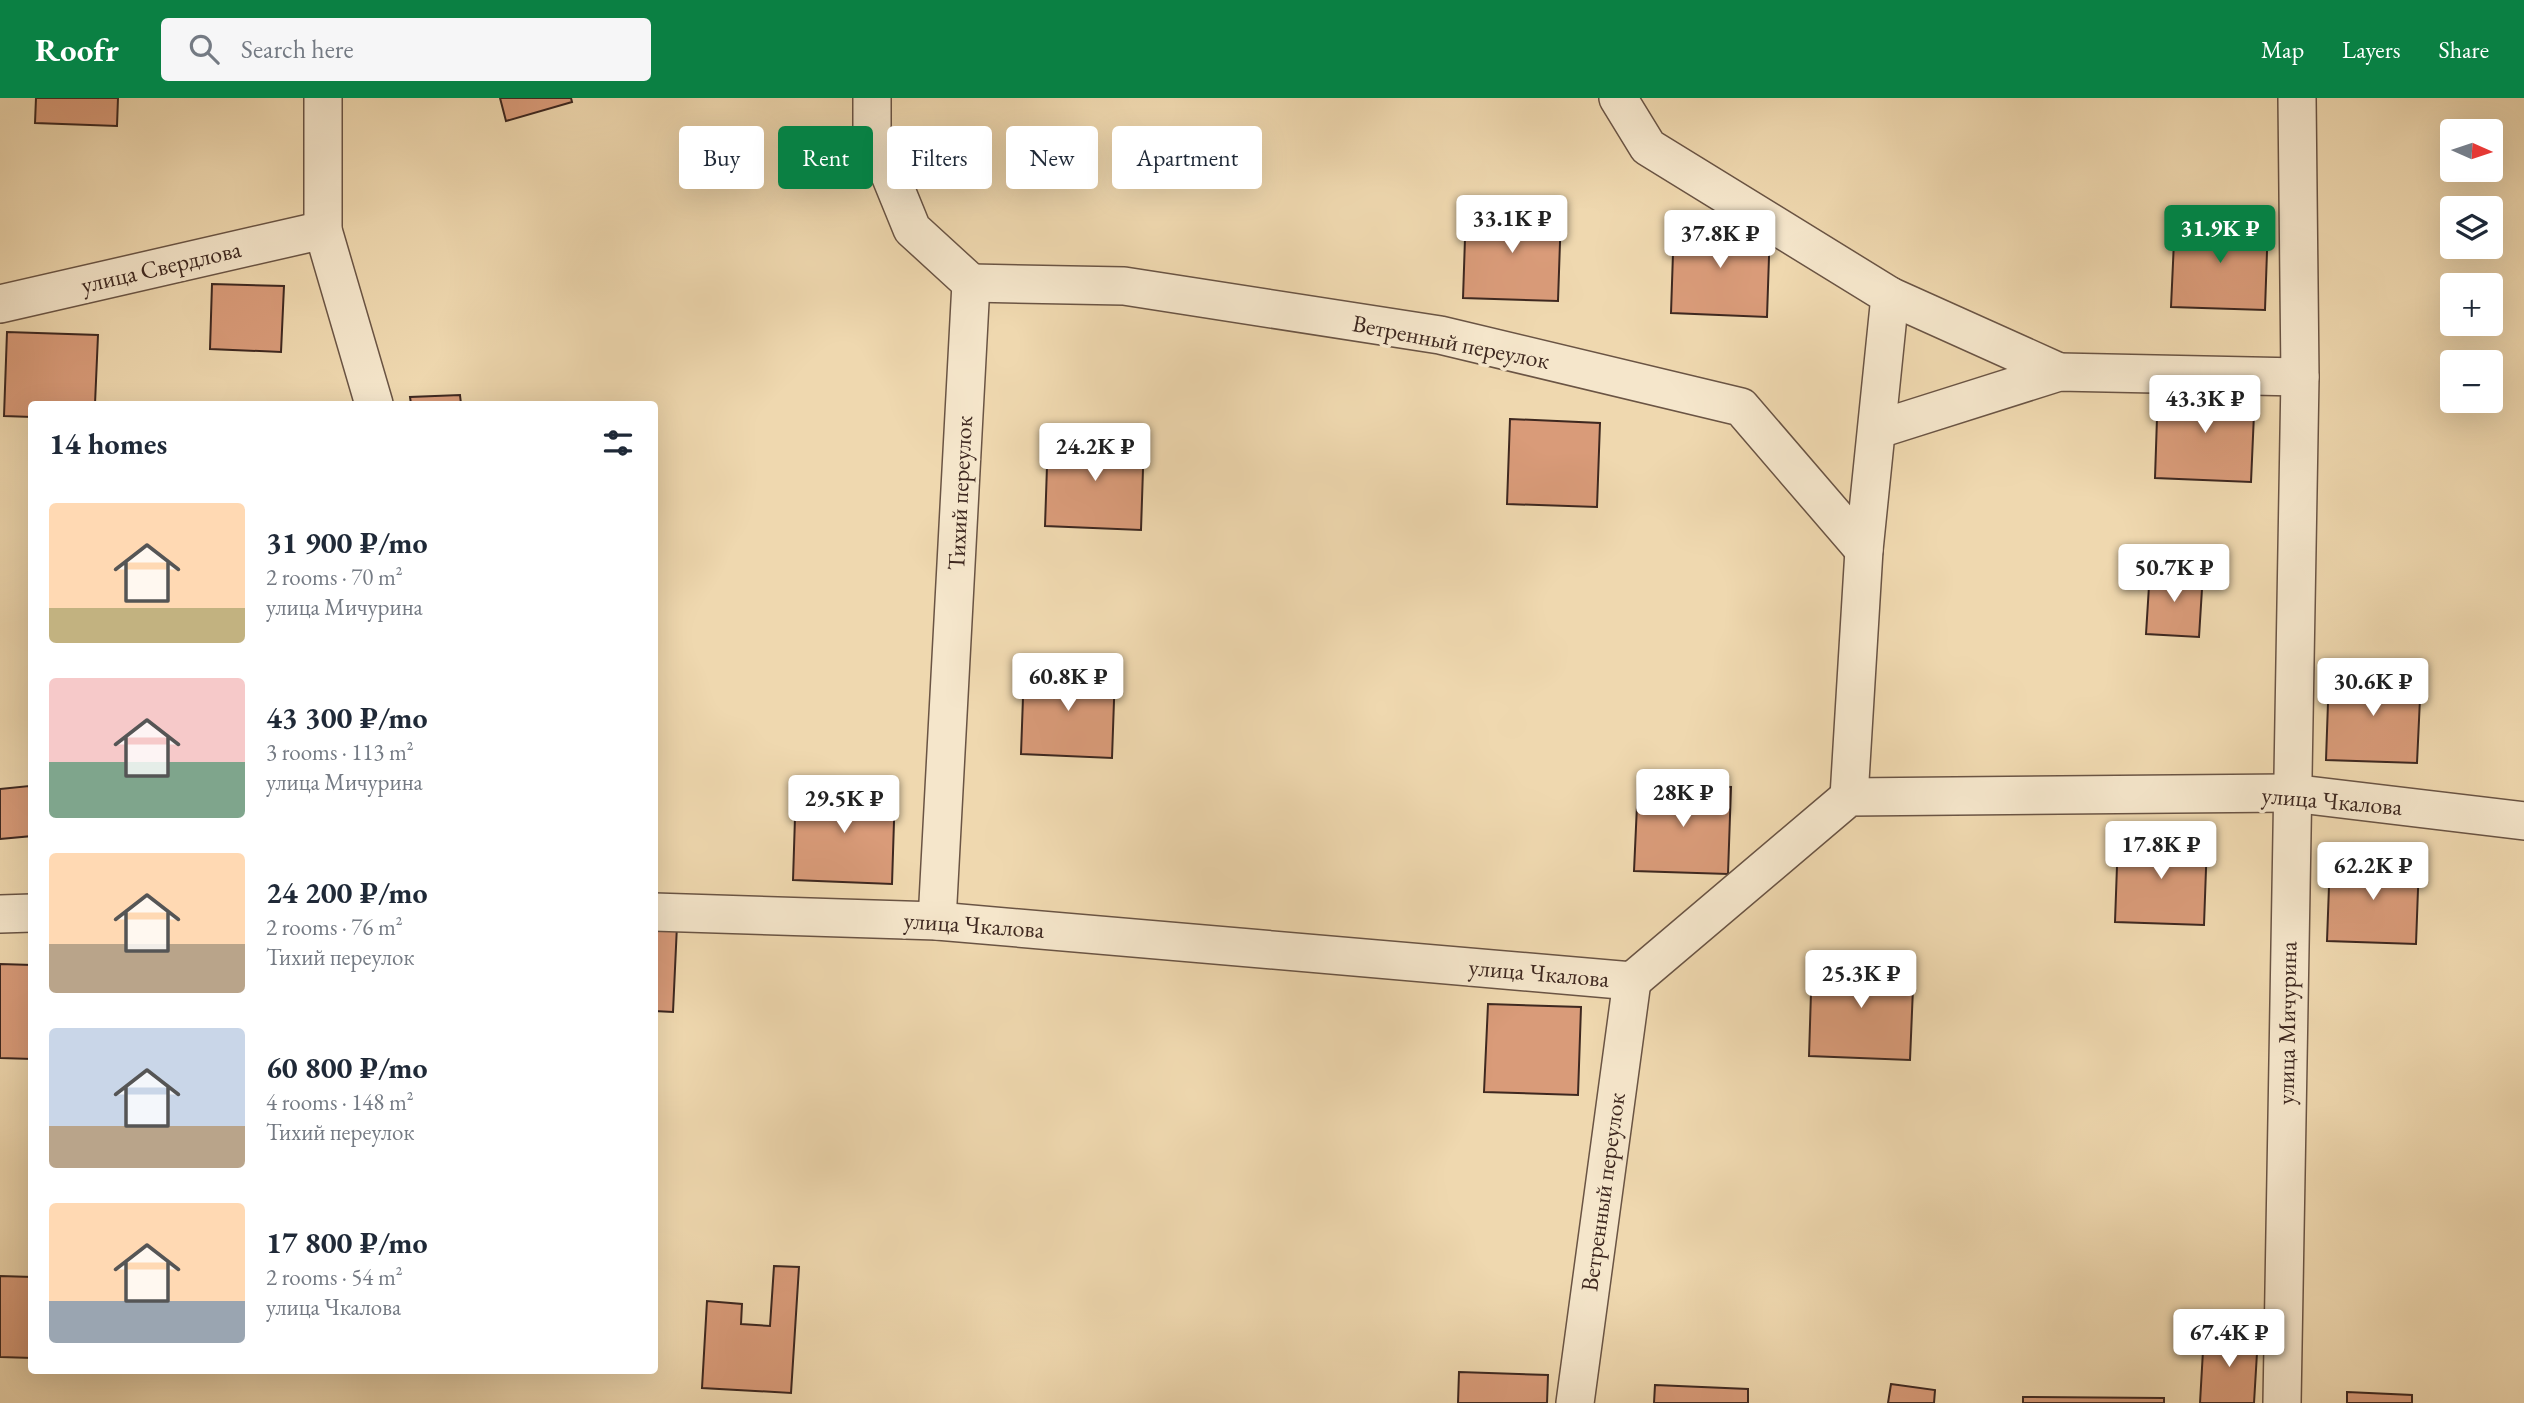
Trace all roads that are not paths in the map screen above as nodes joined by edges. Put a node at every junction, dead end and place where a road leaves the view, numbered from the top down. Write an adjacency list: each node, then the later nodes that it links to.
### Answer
1 (323, 98): 5 (street)
2 (873, 98): 6 (street)
3 (1618, 98): 7 (street)
4 (2297, 98): 10 (street, улица Мичурина)
5 (323, 230): 8 (street, улица Свердлова); 11 (street)
6 (971, 283): 13 (street, Ветренный переулок); 20 (street, Тихий переулок)
7 (1890, 296): 9 (street); 12 (street)
8 (0, 304)
9 (2059, 372): 10 (street); 12 (street)
10 (2300, 377): 14 (street, улица Мичурина)
11 (373, 401)
12 (1879, 429): 13 (street)
13 (1864, 550): 15 (street)
14 (2291, 793): 15 (street, улица Чкалова); 16 (street, улица Чкалова); 23 (street, улица Мичурина)
15 (1849, 797): 21 (street, улица Чкалова)
16 (2524, 821)
17 (658, 912): 20 (street, улица Чкалова)
18 (28, 913): 19 (street)
19 (0, 914)
20 (937, 921): 21 (street, улица Чкалова)
21 (1632, 981): 22 (street, Ветренный переулок)
22 (1575, 1403)
23 (2282, 1403)

